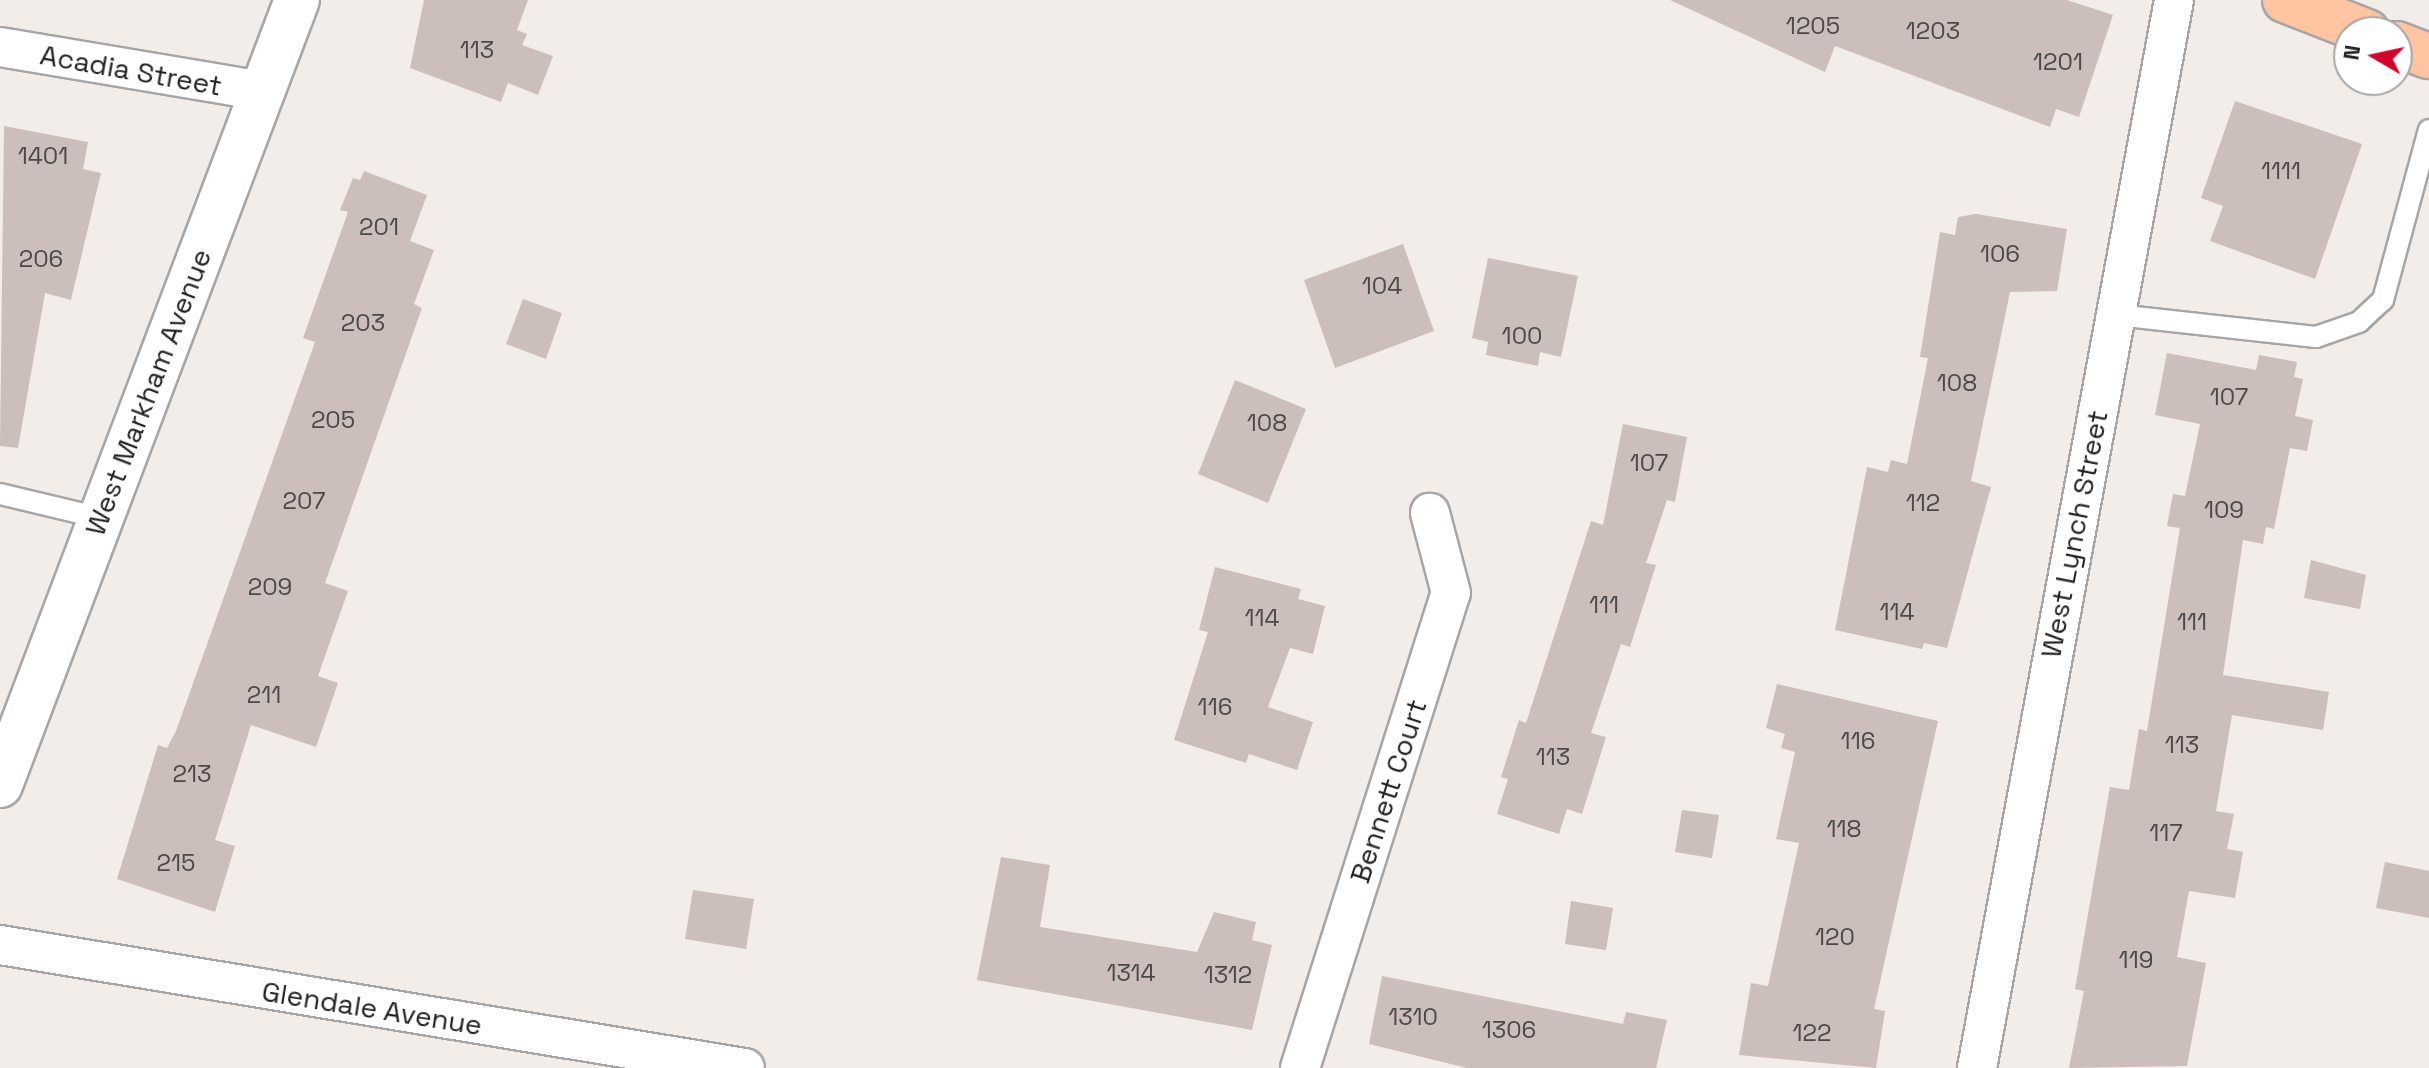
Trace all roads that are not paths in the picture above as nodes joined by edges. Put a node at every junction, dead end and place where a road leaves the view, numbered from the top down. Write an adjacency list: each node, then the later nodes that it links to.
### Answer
1 (297, 0): 6 (street, West Markham Avenue)
2 (2174, 0): 8 (street, West Lynch Street)
3 (2285, 0): 4 (main road)
4 (2333, 19)
5 (0, 47): 6 (street, Acadia Street)
6 (262, 91): 11 (street, West Markham Avenue)
7 (2429, 130): 8 (lane)
8 (2117, 315): 16 (street, West Lynch Street)
9 (0, 494): 11 (lane)
10 (1430, 513): 15 (street, Bennett Court)
11 (101, 518): 12 (street, West Markham Avenue)
12 (0, 785)
13 (0, 945): 14 (street, Glendale Avenue)
14 (745, 1068)
15 (1300, 1068)
16 (1977, 1068)

